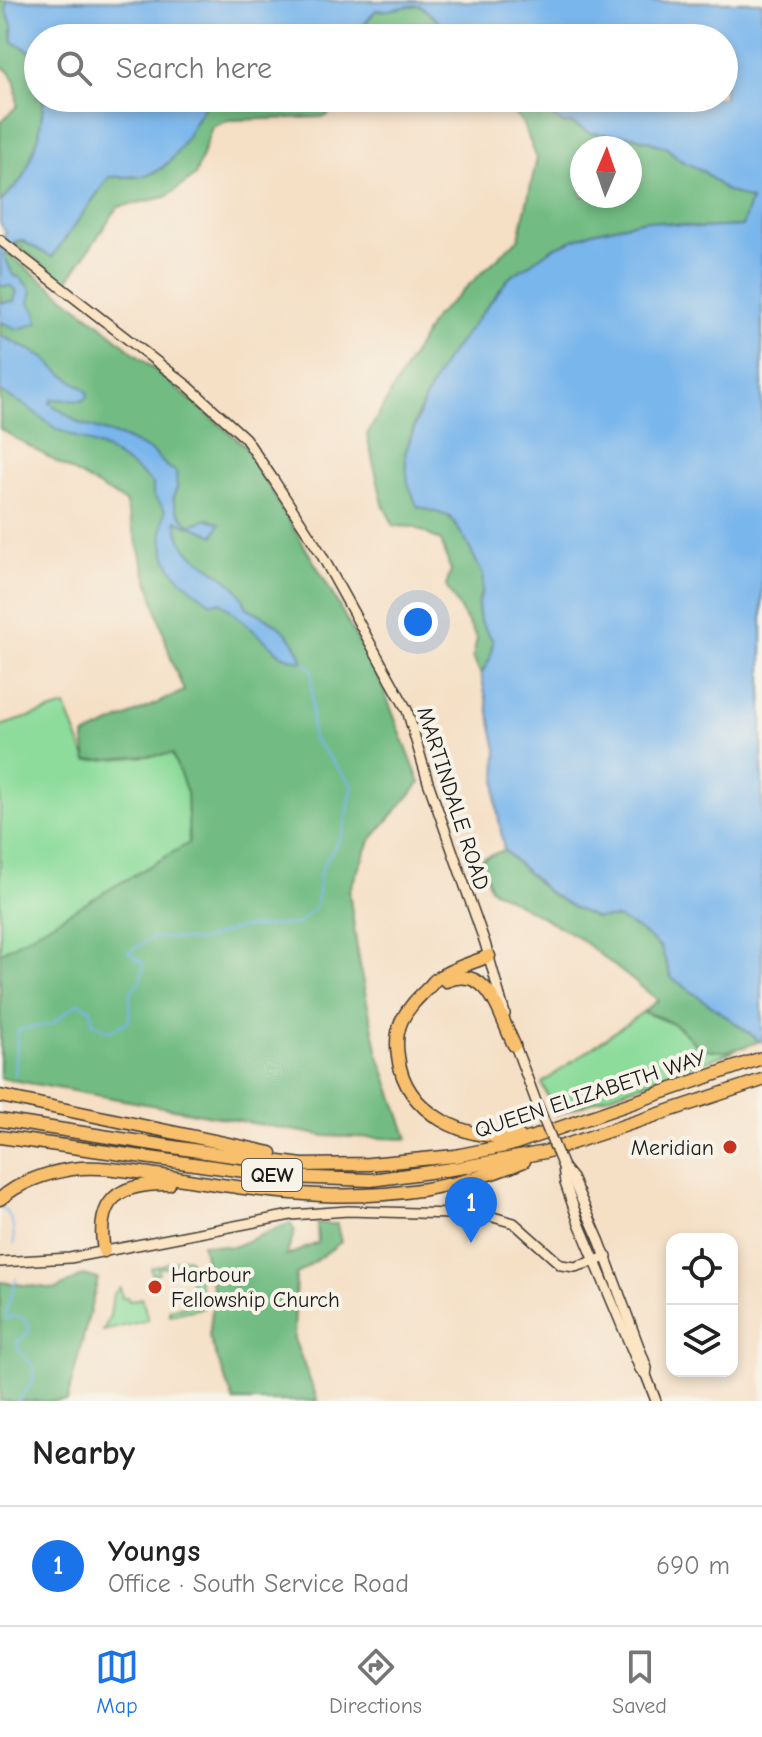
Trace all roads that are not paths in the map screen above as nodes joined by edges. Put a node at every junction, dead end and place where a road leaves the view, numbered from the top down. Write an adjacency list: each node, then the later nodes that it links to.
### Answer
1 (0, 240): 2 (main road, MARTINDALE ROAD)
2 (489, 956): 3 (highway); 4 (main road, MARTINDALE ROAD)
3 (428, 988): 4 (highway); 11 (highway)
4 (514, 1045): 15 (main road, MARTINDALE ROAD, bridge)
5 (762, 1058): 11 (highway, QUEEN ELIZABETH WAY / QEW)
6 (762, 1080): 13 (highway, QUEEN ELIZABETH WAY / QEW)
7 (0, 1096): 9 (highway)
8 (0, 1104): 9 (highway)
9 (86, 1115): 14 (highway)
10 (0, 1120): 14 (highway, QUEEN ELIZABETH WAY / QEW)
11 (554, 1131): 14 (highway, QUEEN ELIZABETH WAY / QEW)
12 (0, 1137): 13 (highway, QUEEN ELIZABETH WAY / QEW)
13 (545, 1152): 16 (highway)
14 (369, 1164)
15 (563, 1167): 19 (main road, MARTINDALE ROAD); 20 (main road, MARTINDALE ROAD)
16 (248, 1188): 17 (highway); 18 (highway)
17 (0, 1199)
18 (104, 1251): 20 (main road); 21 (main road)
19 (607, 1257): 20 (main road); 22 (main road, MARTINDALE ROAD)
20 (596, 1260): 22 (main road, MARTINDALE ROAD)
21 (0, 1262)
22 (646, 1375): 23 (main road, MARTINDALE ROAD)
23 (656, 1401)

